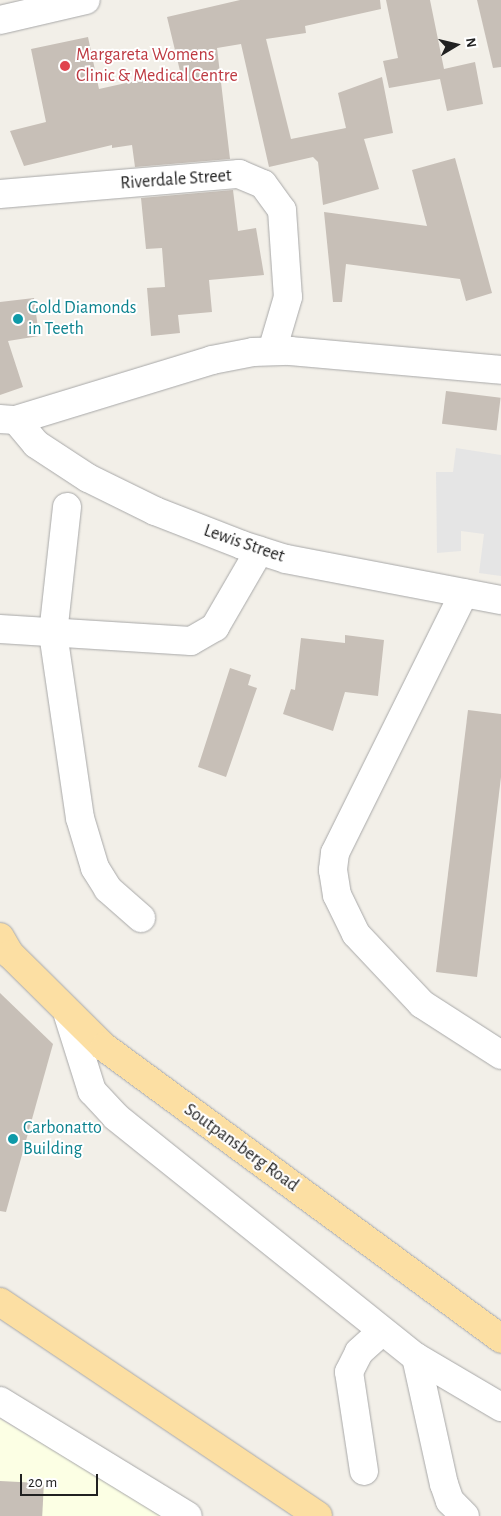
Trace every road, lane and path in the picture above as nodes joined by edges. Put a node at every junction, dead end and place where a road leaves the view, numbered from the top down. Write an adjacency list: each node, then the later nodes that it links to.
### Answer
1 (86, 0): 2 (street)
2 (0, 20)
3 (0, 194): 4 (street, Riverdale Street)
4 (272, 351): 5 (street, Lewis Street); 6 (street, Lewis Street)
5 (501, 370)
6 (8, 420): 8 (street, Lewis Street)
7 (67, 507): 12 (street)
8 (259, 551): 9 (street, Lewis Street); 12 (street)
9 (464, 593): 10 (street, Lewis Street); 16 (street)
10 (501, 600)
11 (0, 629): 12 (street)
12 (53, 633): 13 (street)
13 (141, 918)
14 (0, 937): 15 (main road, Soutpansberg Road)
15 (68, 1015): 18 (street); 19 (main road, Soutpansberg Road)
16 (501, 1055)
17 (0, 1302): 25 (main road)
18 (382, 1331): 20 (street); 23 (street)
19 (501, 1339)
20 (416, 1357): 22 (street); 26 (street)
21 (0, 1401): 24 (street)
22 (501, 1407)
23 (364, 1471)
24 (188, 1516)
25 (318, 1516)
26 (464, 1516)

